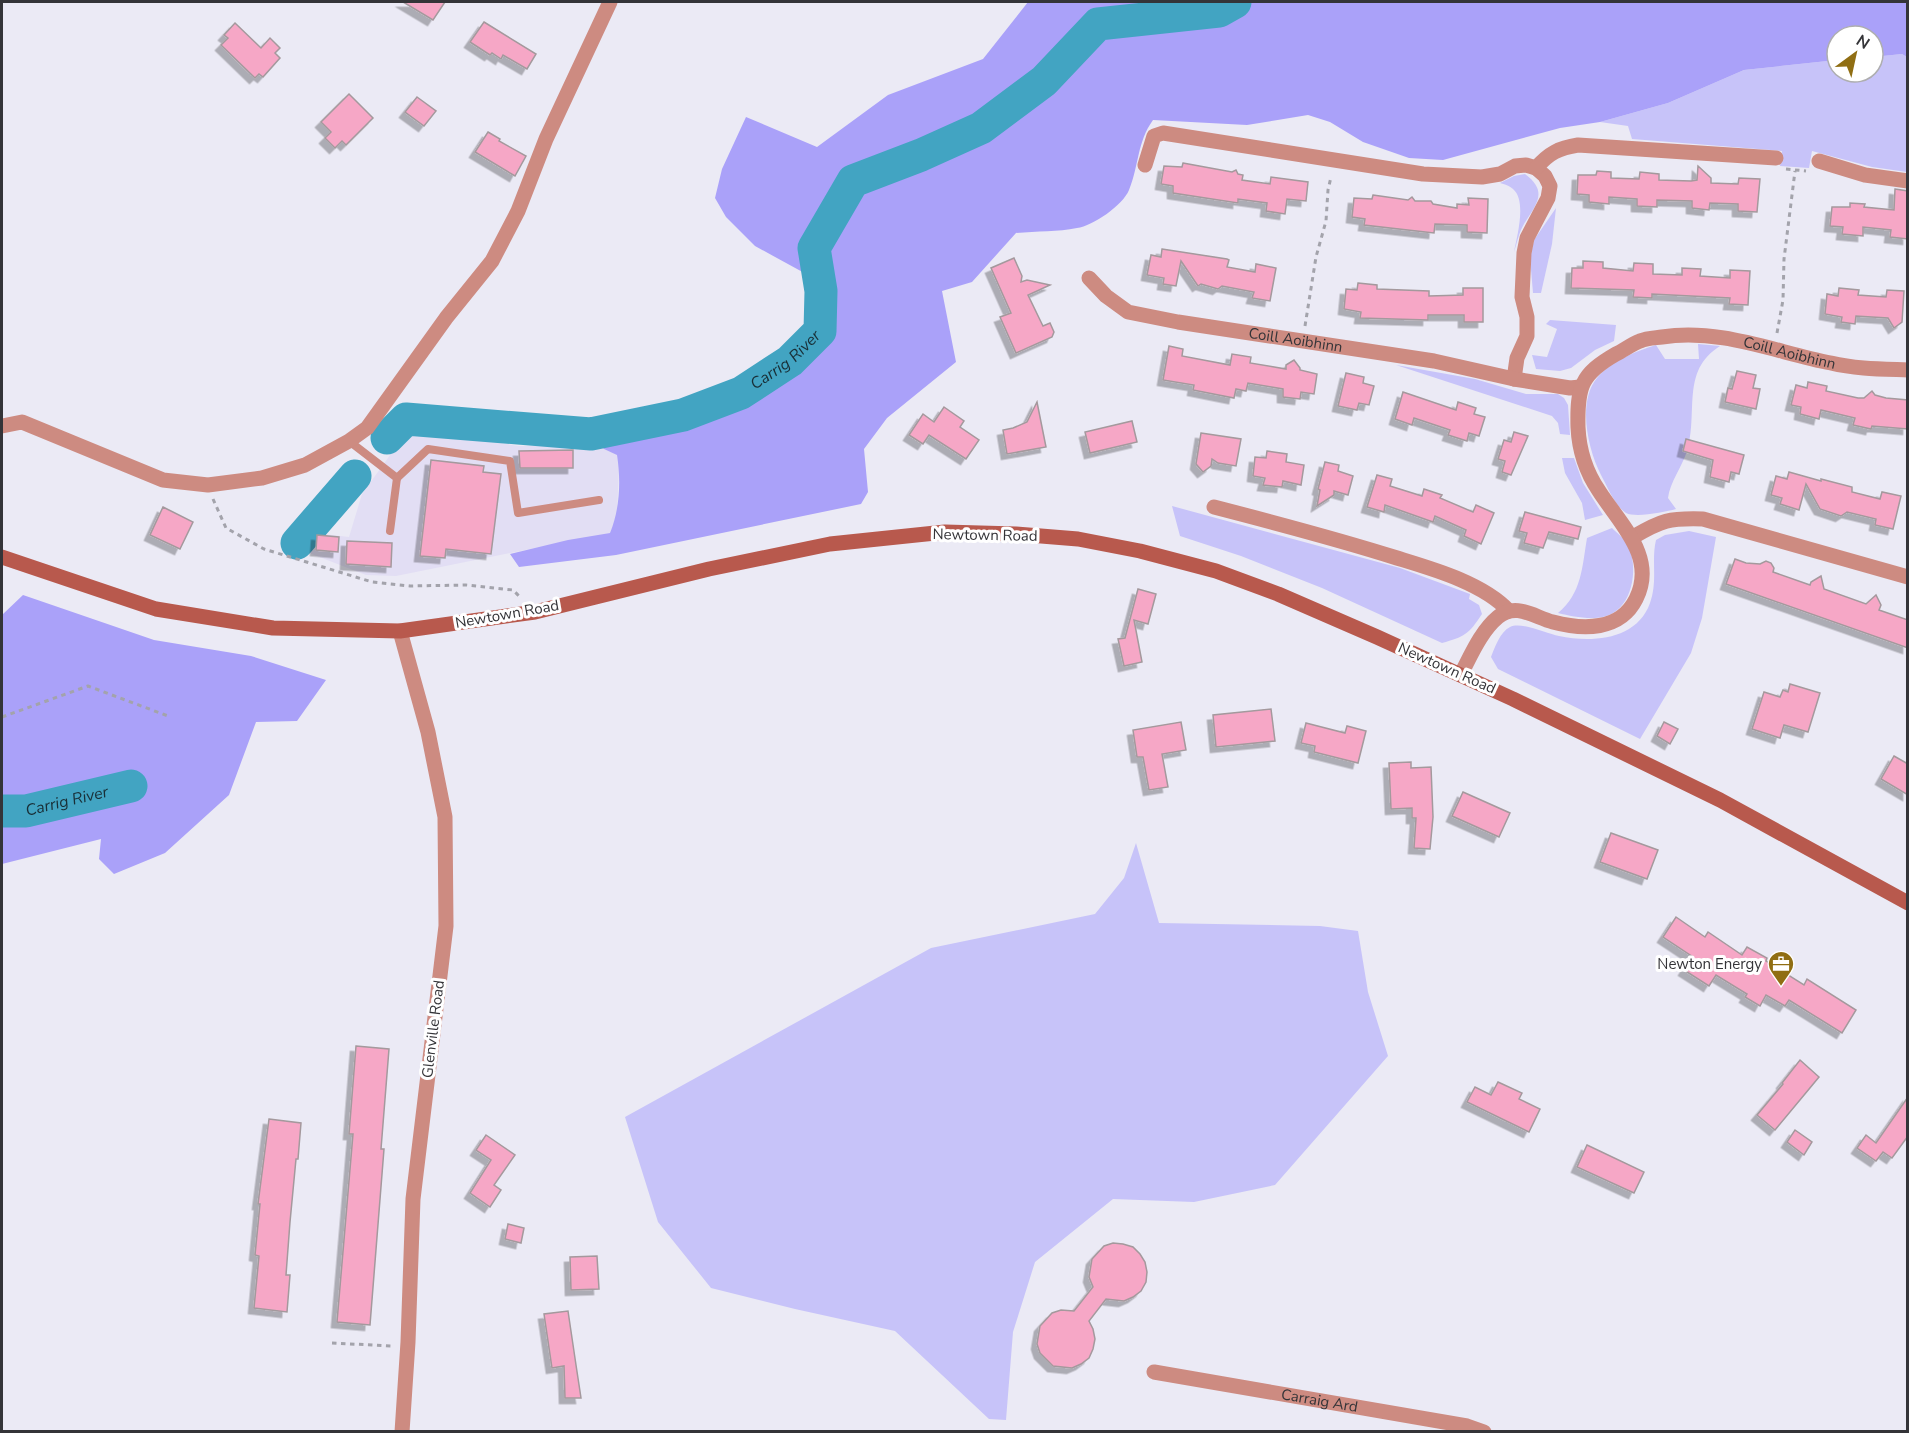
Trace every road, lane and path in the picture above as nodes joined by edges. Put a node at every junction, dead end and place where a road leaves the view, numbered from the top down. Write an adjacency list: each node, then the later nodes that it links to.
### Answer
1 (610, 2): 16 (street)
2 (1776, 158): 6 (street); 7 (path)
3 (1333, 160): 5 (street); 6 (street); 10 (path)
4 (1819, 161): 7 (path); 8 (street)
5 (1145, 165)
6 (1536, 168): 13 (street)
7 (1795, 171): 11 (path)
8 (1908, 181)
9 (1089, 278): 10 (street, Coill Aoibhinn)
10 (1302, 342): 13 (street, Coill Aoibhinn)
11 (1775, 348): 12 (street, Coill Aoibhinn); 14 (street, Coill Aoibhinn)
12 (1908, 370)
13 (1514, 379): 14 (street, Coill Aoibhinn)
14 (1580, 387): 22 (street)
15 (2, 426): 18 (street)
16 (350, 441): 17 (lane); 18 (street)
17 (397, 478): 19 (lane); 21 (lane)
18 (208, 485): 25 (path)
19 (598, 500)
20 (1214, 507): 26 (street)
21 (390, 531)
22 (1633, 537): 24 (street); 26 (street)
23 (2, 557): 27 (main road, Newtown Road)
24 (1908, 577)
25 (513, 590)
26 (1509, 611): 28 (street)
27 (400, 631): 28 (main road, Newtown Road); 33 (street, Glenville Road)
28 (1461, 674): 31 (main road, Newtown Road)
29 (168, 716): 30 (path)
30 (2, 717)
31 (1908, 903)
32 (332, 1343): 33 (path)
33 (408, 1346): 35 (street, Glenville Road)
34 (1154, 1372): 36 (street, Carraig Ard)
35 (402, 1431)
36 (1484, 1431)

